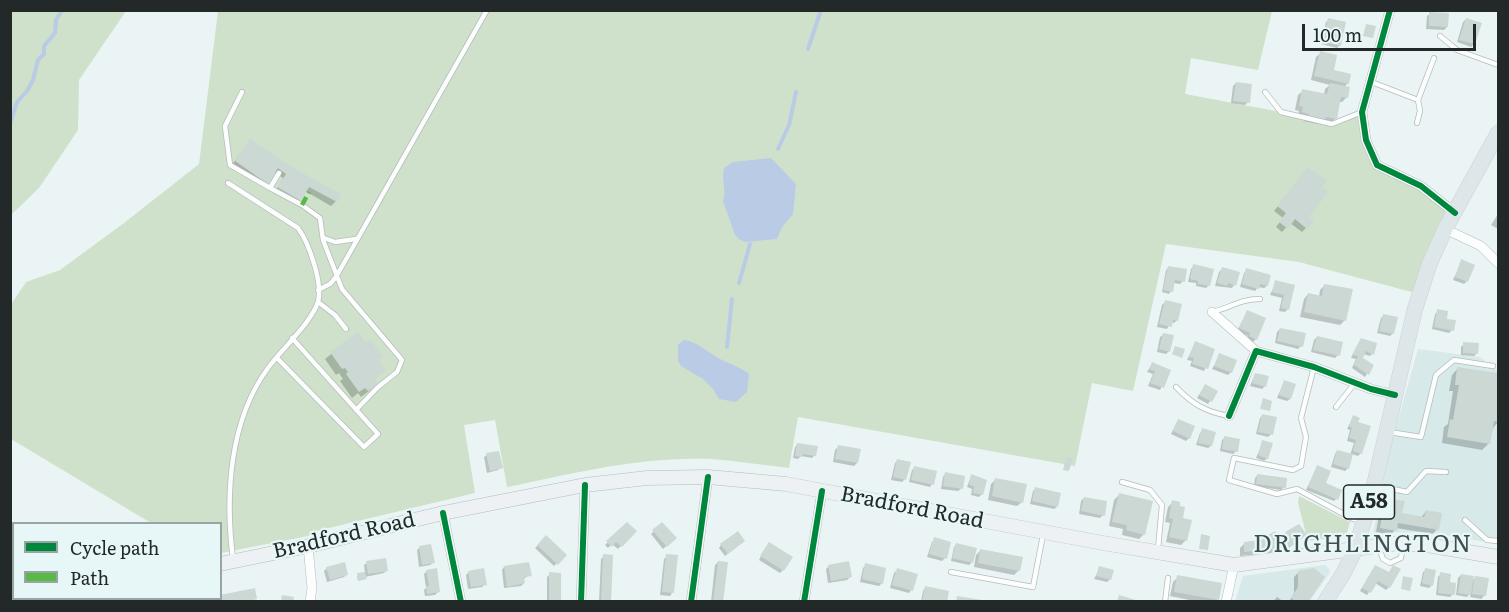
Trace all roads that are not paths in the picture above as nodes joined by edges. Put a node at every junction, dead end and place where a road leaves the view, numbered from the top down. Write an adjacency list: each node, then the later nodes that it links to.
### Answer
1 (487, 10): 19 (lane)
2 (1390, 10): 6 (street)
3 (1440, 36): 5 (lane)
4 (1434, 58): 9 (lane)
5 (1498, 65)
6 (1370, 81): 9 (lane); 10 (street)
7 (242, 92): 15 (lane)
8 (1265, 92): 10 (lane)
9 (1418, 100): 11 (lane)
10 (1362, 112): 16 (street)
11 (1417, 123)
12 (1498, 133): 16 (main road)
13 (279, 173): 15 (lane)
14 (228, 183): 22 (lane)
15 (270, 188): 18 (lane)
16 (1455, 213): 17 (main road)
17 (1445, 229): 20 (street); 34 (main road)
18 (322, 236): 19 (lane); 21 (lane)
19 (357, 239): 21 (lane)
20 (1498, 263)
21 (336, 277): 22 (lane); 36 (lane)
22 (318, 290): 24 (lane)
23 (1260, 299): 25 (lane)
24 (318, 302): 26 (lane); 27 (lane)
25 (1212, 312): 28 (street)
26 (346, 329)
27 (292, 338): 29 (lane); 36 (lane)
28 (1256, 351): 31 (street); 37 (street)
29 (277, 358): 36 (lane); 54 (lane)
30 (1492, 366): 38 (lane)
31 (1314, 367): 32 (street); 46 (lane)
32 (1355, 382): 34 (street); 35 (lane)
33 (1176, 387): 37 (lane)
34 (1395, 395): 38 (main road, A58)
35 (1336, 407)
36 (356, 410)
37 (1229, 416)
38 (1387, 431): 43 (main road, A58)
39 (1446, 472): 43 (lane)
40 (708, 477): 42 (main road, Bradford Road); 44 (main road, Bradford Road); 61 (street)
41 (1122, 482): 52 (lane)
42 (585, 485): 45 (main road, Bradford Road); 60 (street)
43 (1374, 486): 46 (main road, A58)
44 (822, 491): 48 (main road, Bradford Road); 62 (street)
45 (443, 513): 50 (main road, Bradford Road); 59 (street)
46 (1364, 520): 51 (main road, A58)
47 (1465, 520): 49 (lane)
48 (1043, 532): 52 (main road, Bradford Road); 56 (lane)
49 (1498, 541)
50 (308, 546): 54 (main road, Bradford Road); 58 (street)
51 (1356, 548): 53 (main road, Bradford Road); 55 (main road, Bradford Road); 65 (main road, A58)
52 (1158, 552): 55 (main road, Bradford Road)
53 (1498, 557)
54 (227, 563)
55 (1234, 565): 64 (street)
56 (951, 572)
57 (1168, 578): 63 (lane)
58 (310, 602)
59 (462, 602)
60 (581, 602)
61 (691, 602)
62 (804, 602)
63 (1165, 602)
64 (1226, 602)
65 (1325, 602)

